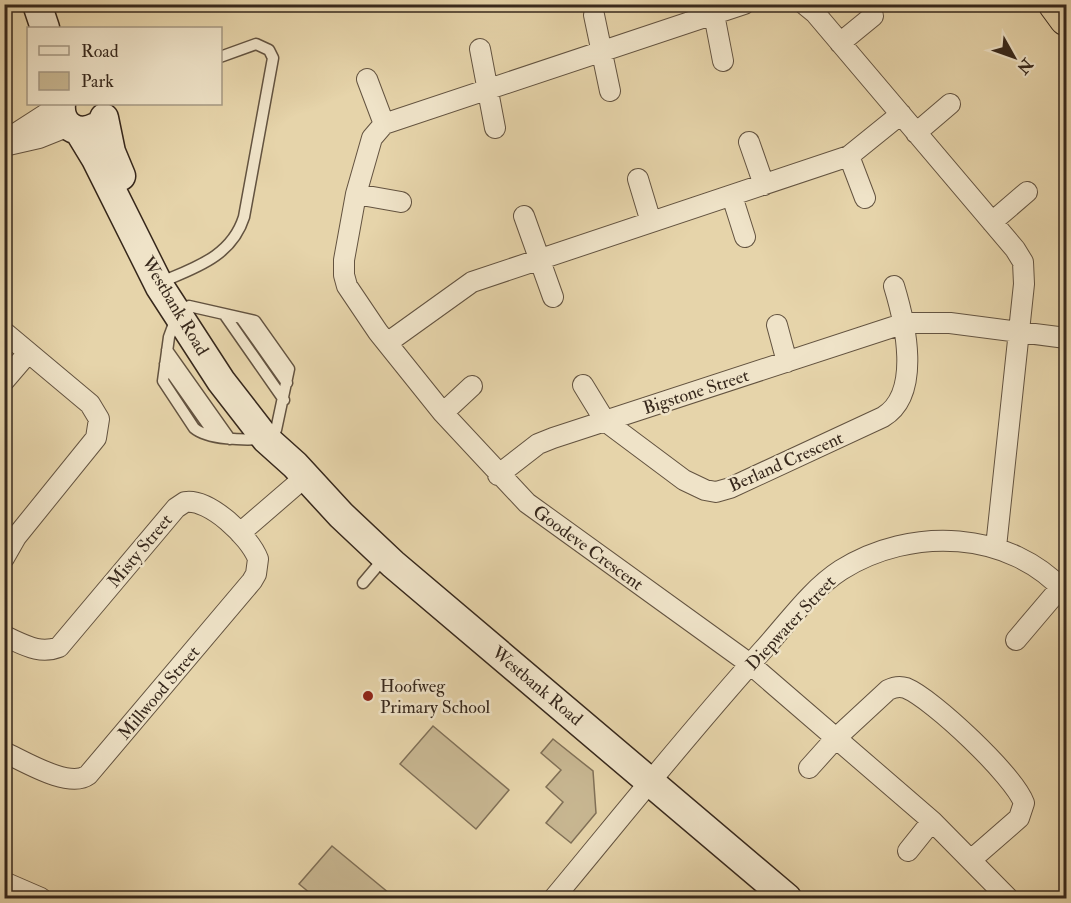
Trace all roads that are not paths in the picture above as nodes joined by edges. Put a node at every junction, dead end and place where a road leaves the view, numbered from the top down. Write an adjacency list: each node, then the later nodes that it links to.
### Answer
1 (744, 4): 4 (street)
2 (804, 4): 8 (street)
3 (1055, 4): 7 (highway)
4 (713, 10): 10 (street); 12 (street)
5 (594, 15): 10 (street)
6 (873, 16): 8 (street)
7 (1066, 19)
8 (840, 43): 17 (street)
9 (480, 49): 14 (street)
10 (601, 52): 14 (street); 15 (street)
11 (222, 56): 38 (lane)
12 (723, 61)
13 (367, 79): 19 (street)
14 (488, 91): 19 (street); 20 (street)
15 (610, 91)
16 (950, 104): 21 (street)
17 (901, 114): 21 (street); 25 (street)
18 (80, 115): 22 (street); 24 (street); 38 (street, Westbank Road); 41 (street, Westbank Road)
19 (384, 124): 29 (street, Goodeve Crescent)
20 (495, 128)
21 (916, 133): 35 (street)
22 (4, 141)
23 (749, 142): 27 (street)
24 (4, 146)
25 (849, 156): 27 (street); 31 (street)
26 (638, 179): 34 (street)
27 (764, 185): 30 (street)
28 (1027, 192): 35 (street)
29 (356, 194): 32 (street); 48 (street, Goodeve Crescent)
30 (732, 196): 34 (street); 36 (street)
31 (865, 198)
32 (401, 202)
33 (524, 216): 37 (street)
34 (651, 222): 37 (street)
35 (992, 222): 45 (street)
36 (745, 237)
37 (540, 258): 40 (street); 48 (street)
38 (171, 278): 41 (street, Westbank Road)
39 (894, 286): 43 (street)
40 (553, 297)
41 (183, 311): 42 (lane); 49 (lane); 58 (street, Westbank Road)
42 (224, 314): 55 (lane); 55 (lane)
43 (905, 323): 45 (street, Bigstone Street); 51 (street, Bigstone Street); 57 (street, Berland Crescent)
44 (777, 325): 51 (street)
45 (1019, 331): 47 (street, Bigstone Street); 63 (street)
46 (4, 332): 50 (street)
47 (1066, 338)
48 (387, 343): 56 (street, Goodeve Crescent)
49 (167, 350): 59 (lane); 59 (lane)
50 (28, 352): 52 (street); 65 (street)
51 (788, 362): 57 (street, Bigstone Street)
52 (4, 381)
53 (583, 385): 57 (street)
54 (472, 386): 56 (street)
55 (284, 400): 58 (lane)
56 (443, 413): 61 (street, Goodeve Crescent)
57 (605, 421): 61 (street, Bigstone Street)
58 (271, 435): 59 (lane); 60 (street, Westbank Road)
59 (230, 439)
60 (300, 471): 62 (street); 64 (street, Westbank Road)
61 (498, 474): 70 (street, Goodeve Crescent)
62 (240, 533): 68 (street, Misty Street); 72 (street, Millwood Street)
63 (996, 547): 67 (street, Diepwater Street); 70 (street, Diepwater Street)
64 (385, 557): 66 (lane); 74 (street, Westbank Road)
65 (4, 558)
66 (363, 583)
67 (1064, 590): 69 (street)
68 (4, 636)
69 (1016, 640)
70 (750, 664): 71 (street, Goodeve Crescent); 74 (street, Diepwater Street)
71 (835, 739): 73 (street); 75 (street, Goodeve Crescent); 77 (street)
72 (4, 752)
73 (809, 768)
74 (651, 781): 80 (street, Diepwater Street); 81 (street, Westbank Road)
75 (932, 821): 76 (street); 77 (street, Goodeve Crescent)
76 (908, 851)
77 (972, 859): 82 (street, Goodeve Crescent)
78 (4, 882): 79 (street)
79 (41, 898)
80 (554, 898)
81 (787, 898)
82 (1008, 898)

